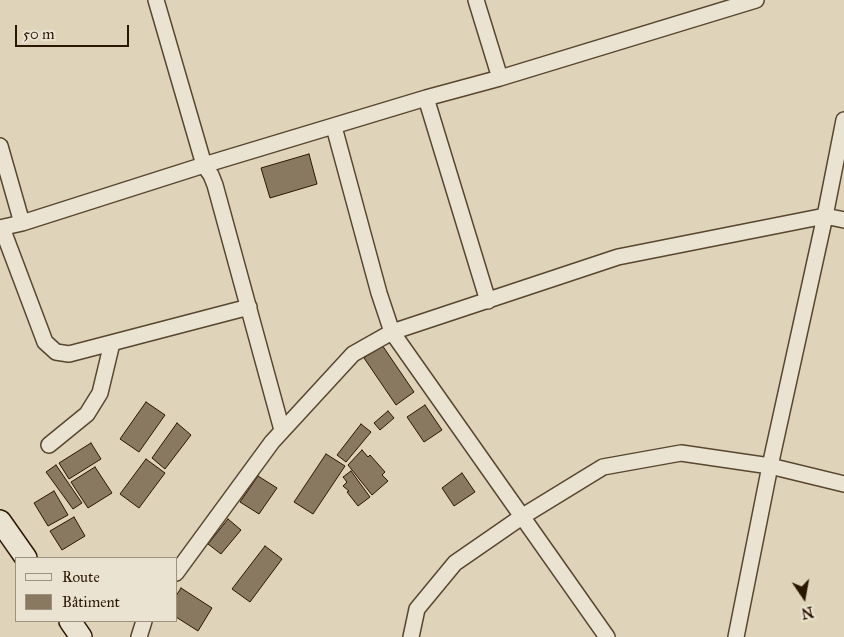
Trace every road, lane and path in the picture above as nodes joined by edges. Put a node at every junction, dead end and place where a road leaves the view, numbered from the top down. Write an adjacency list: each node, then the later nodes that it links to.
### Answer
1 (156, 0): 9 (street)
2 (476, 0): 4 (street)
3 (756, 0): 4 (street)
4 (500, 78): 5 (street)
5 (426, 98): 7 (street); 14 (street)
6 (844, 120): 10 (street)
7 (334, 127): 9 (street); 16 (street)
8 (0, 146): 12 (street)
9 (204, 165): 12 (street); 15 (street)
10 (825, 216): 11 (street); 14 (street); 20 (street)
11 (844, 220)
12 (22, 223): 13 (street)
13 (1, 228): 17 (street)
14 (488, 300): 16 (street)
15 (249, 307): 17 (street); 18 (street)
16 (392, 332): 18 (street); 22 (street)
17 (112, 343): 19 (street)
18 (282, 430): 25 (street)
19 (49, 445)
20 (770, 466): 21 (street); 22 (street); 32 (street)
21 (844, 484)
22 (523, 516): 30 (street); 31 (street)
23 (0, 521): 24 (main road)
24 (25, 557)
25 (178, 569)
26 (71, 622): 28 (main road)
27 (144, 622): 29 (street)
28 (81, 637)
29 (139, 637)
30 (411, 637)
31 (607, 637)
32 (736, 637)

